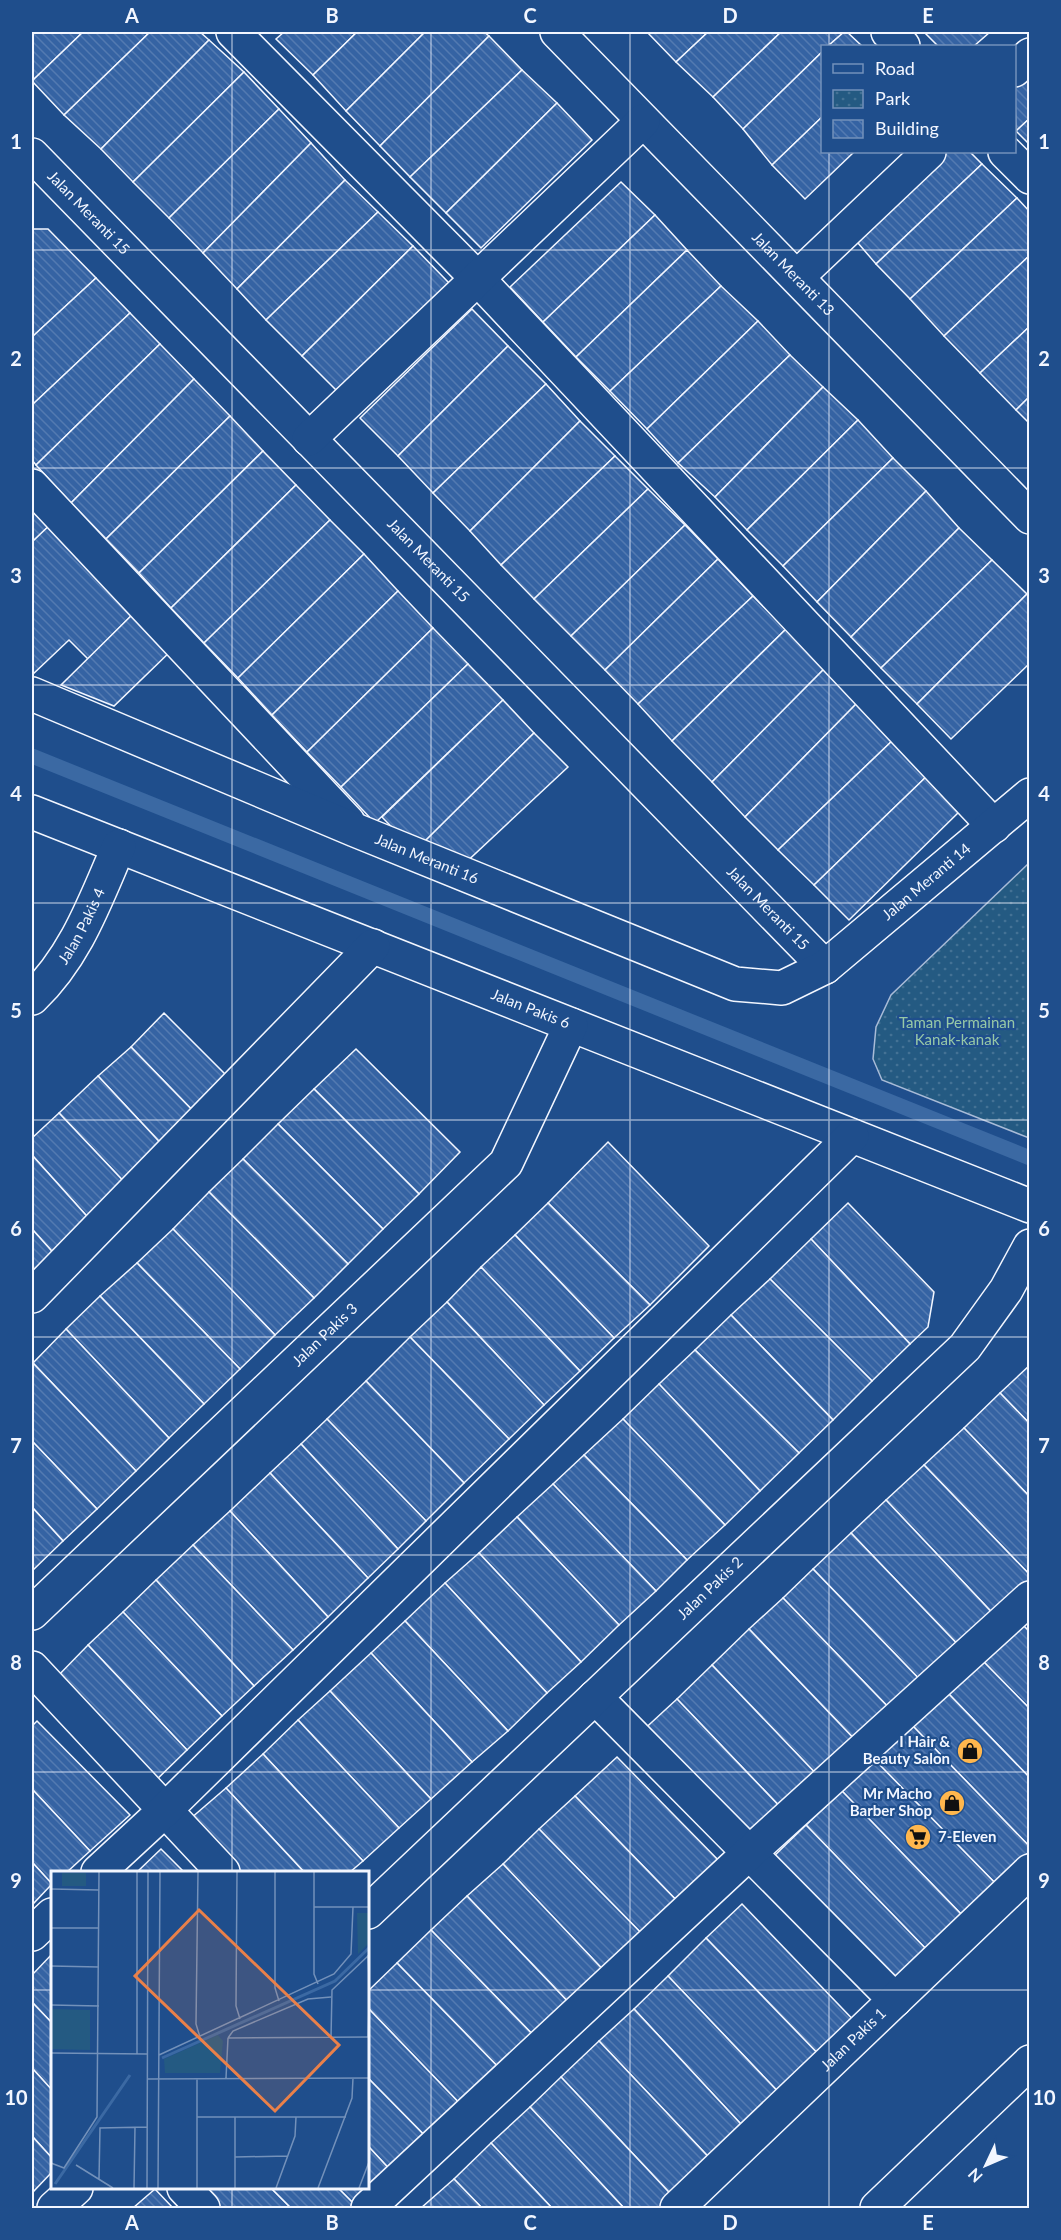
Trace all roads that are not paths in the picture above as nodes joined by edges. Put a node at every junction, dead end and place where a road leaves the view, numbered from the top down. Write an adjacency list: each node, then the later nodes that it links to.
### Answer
1 (233, 32): 13 (street)
2 (557, 32): 7 (street, Jalan Meranti 13)
3 (888, 32): 4 (street)
4 (902, 45)
5 (1029, 56): 6 (street)
6 (1016, 68)
7 (644, 121): 12 (street, Jalan Meranti 13); 13 (street)
8 (928, 153): 12 (street)
9 (1006, 153): 11 (street)
10 (32, 155): 14 (street, Jalan Meranti 15)
11 (1029, 177)
12 (797, 277): 16 (street, Jalan Meranti 13)
13 (477, 278): 14 (street); 20 (street)
14 (309, 439): 24 (street, Jalan Meranti 15)
15 (32, 486): 21 (street)
16 (1029, 517)
17 (32, 694): 21 (street, Jalan Meranti 16)
18 (1029, 795): 20 (street, Jalan Meranti 14)
19 (32, 812): 22 (street, Jalan Pakis 6)
20 (994, 826): 24 (street, Jalan Meranti 14)
21 (355, 830): 24 (street, Jalan Meranti 16)
22 (119, 846): 23 (street, Jalan Pakis 6); 25 (street, Jalan Pakis 4)
23 (373, 946): 26 (street, Jalan Pakis 6); 30 (street)
24 (825, 967)
25 (32, 998)
26 (572, 1025): 27 (street, Jalan Pakis 6); 32 (street, Jalan Pakis 3)
27 (852, 1136): 28 (street, Jalan Pakis 6); 35 (street)
28 (1029, 1206)
29 (1029, 1246): 34 (street, Jalan Pakis 2)
30 (32, 1296)
31 (1029, 1598): 36 (street)
32 (32, 1613)
33 (32, 1668): 35 (street)
34 (595, 1697): 36 (street); 40 (street, Jalan Pakis 2)
35 (164, 1811): 37 (street); 38 (street)
36 (748, 1854): 43 (street); 49 (street)
37 (99, 1871)
38 (222, 1871)
39 (1029, 1871): 43 (street, Jalan Pakis 1)
40 (369, 1911)
41 (51, 1916): 42 (street)
42 (32, 1934)
43 (895, 2000): 50 (street, Jalan Pakis 1)
44 (1029, 2062): 51 (street)
45 (74, 2189): 47 (street)
46 (186, 2189): 48 (street)
47 (54, 2208)
48 (204, 2208)
49 (368, 2208)
50 (677, 2208)
51 (876, 2208)

